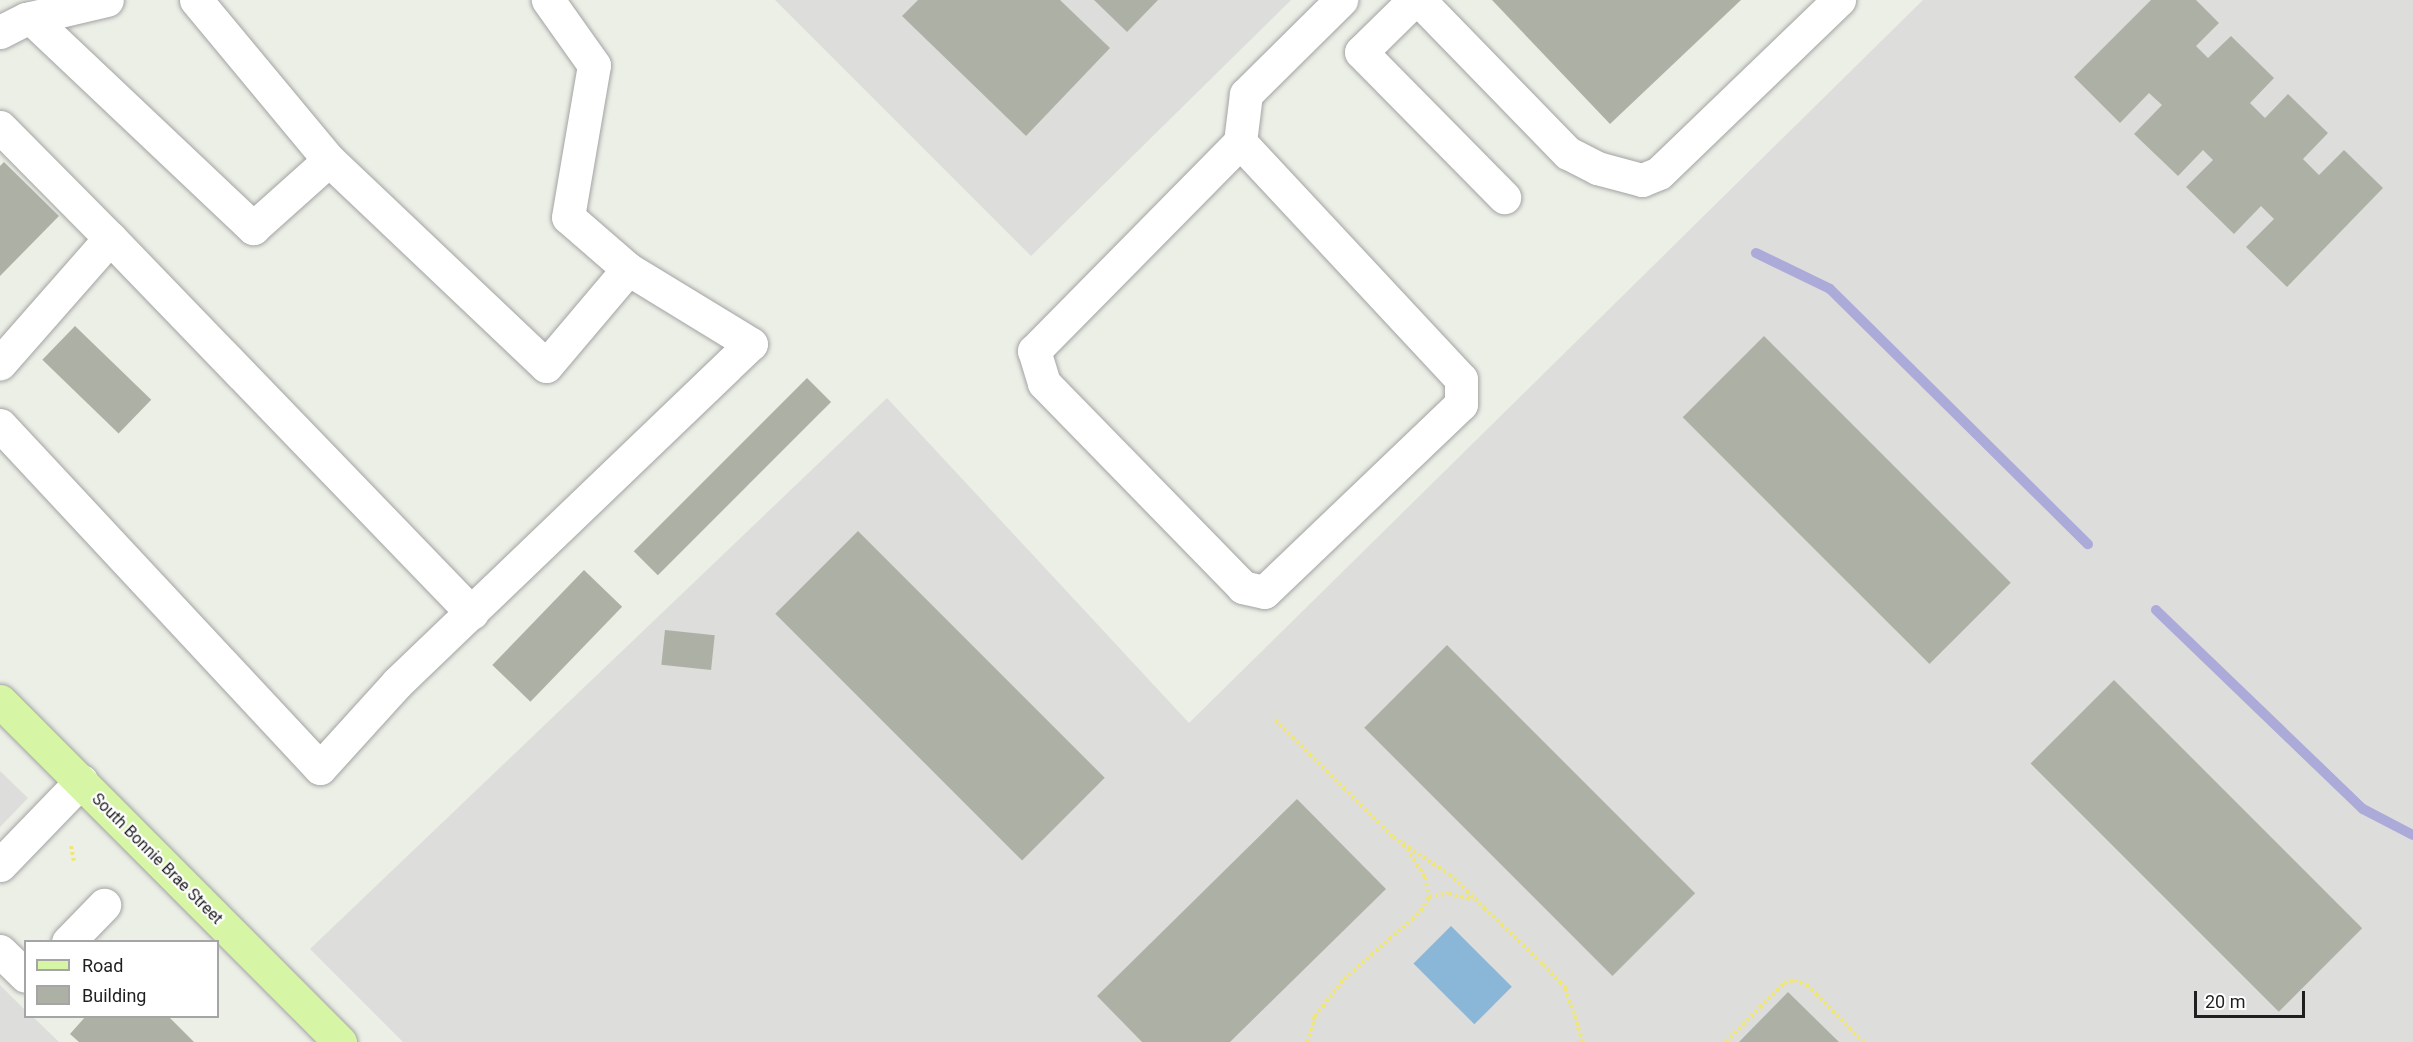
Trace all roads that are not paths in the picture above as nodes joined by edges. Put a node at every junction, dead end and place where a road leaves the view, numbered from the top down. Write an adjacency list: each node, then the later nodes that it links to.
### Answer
1 (107, 0): 8 (street)
2 (196, 0): 12 (street)
3 (548, 0): 15 (street)
4 (1341, 0): 11 (street)
5 (1414, 0): 13 (street)
6 (1419, 0): 7 (street)
7 (1839, 0)
8 (31, 18): 9 (street); 12 (street)
9 (0, 32)
10 (0, 127): 14 (street)
11 (1240, 142): 11 (street)
12 (329, 160): 15 (street)
13 (1504, 197)
14 (110, 238): 16 (street); 18 (street)
15 (628, 269): 18 (street)
16 (0, 363)
17 (0, 425): 18 (street)
18 (472, 612)
19 (0, 701): 20 (main road, South Bonnie Brae Street)
20 (81, 781): 21 (street); 26 (main road, South Bonnie Brae Street)
21 (0, 865)
22 (104, 905): 23 (street)
23 (70, 940)
24 (0, 951): 25 (street)
25 (24, 974)
26 (339, 1042)

